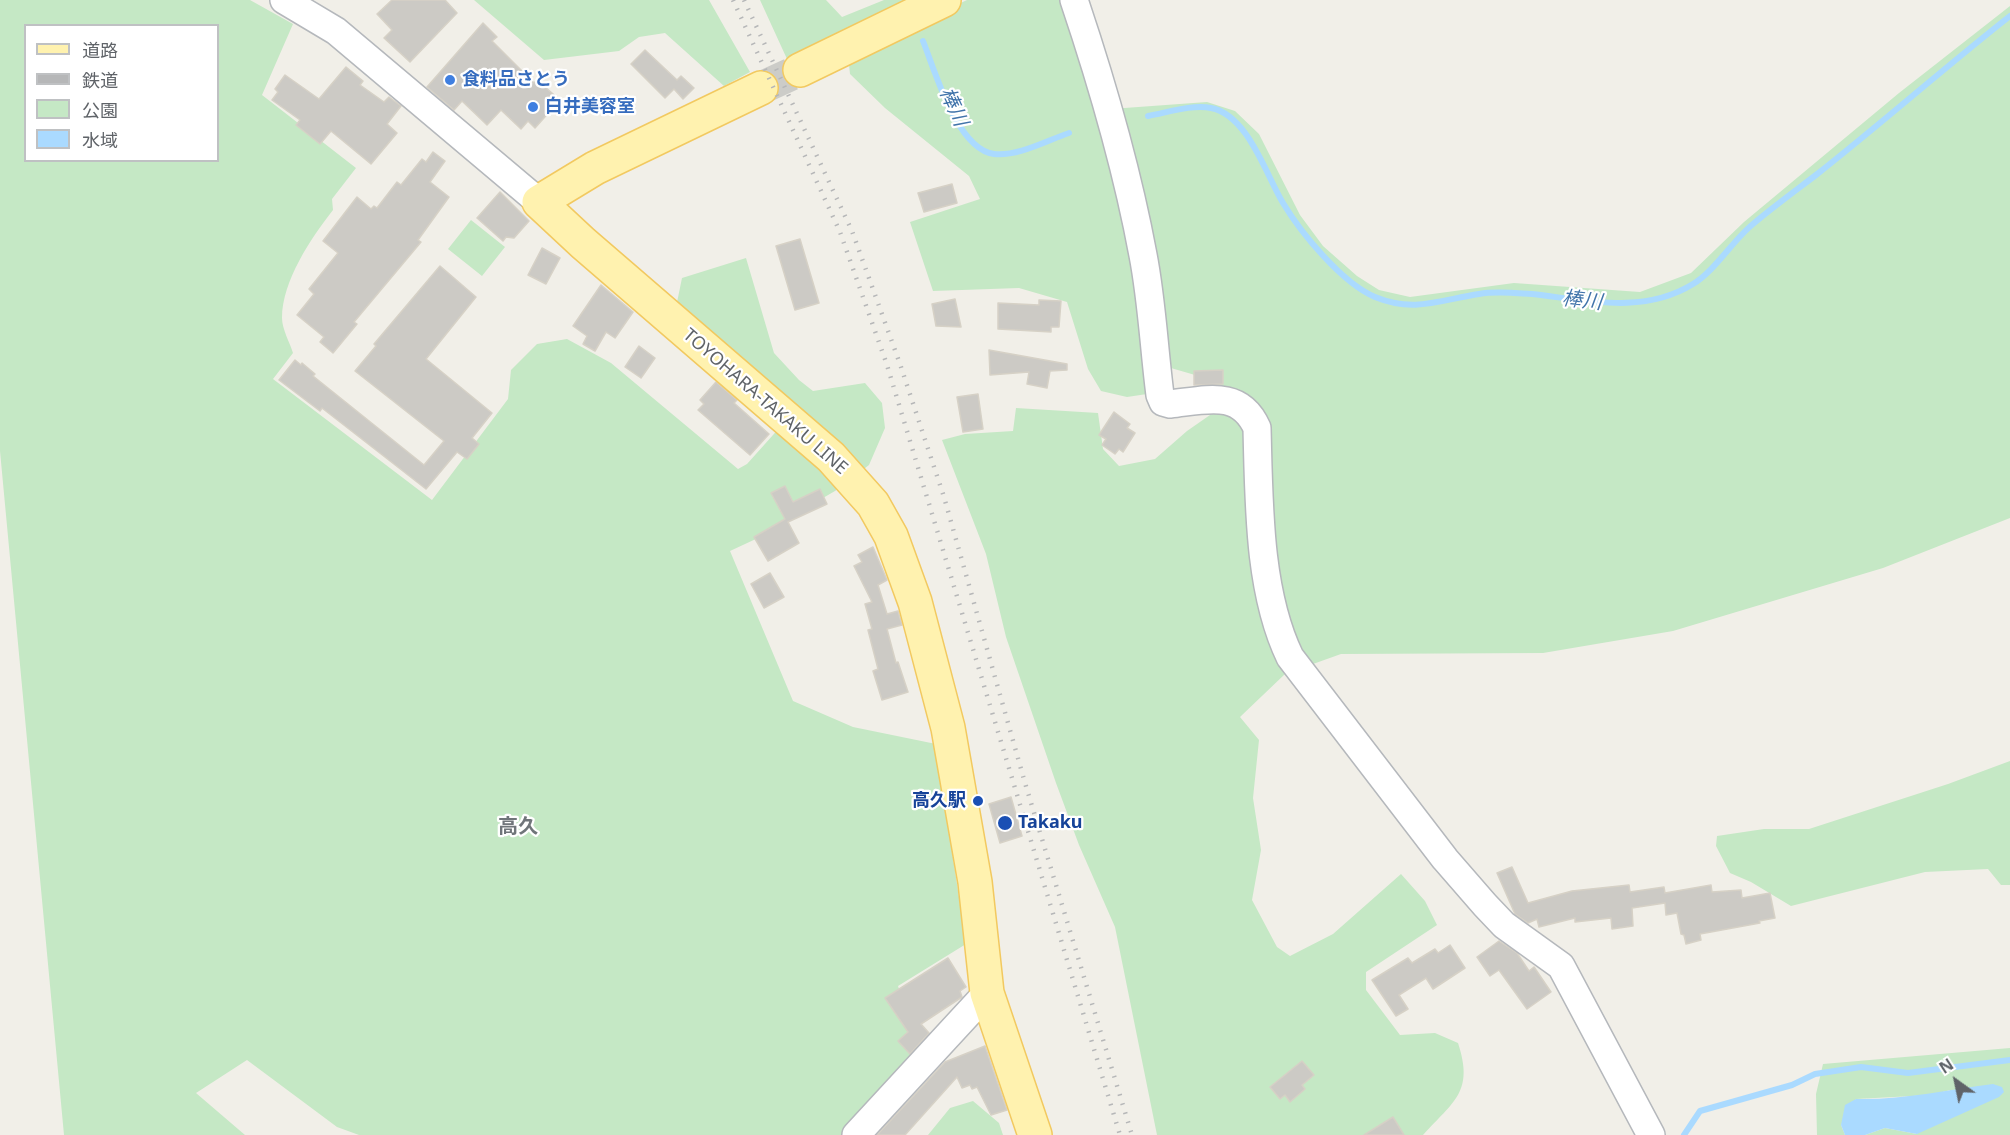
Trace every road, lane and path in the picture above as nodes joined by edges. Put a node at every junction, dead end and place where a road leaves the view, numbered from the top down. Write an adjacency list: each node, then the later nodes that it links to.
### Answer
1 (284, 0): 6 (street)
2 (944, 0): 4 (main road)
3 (1074, 0): 10 (street)
4 (800, 70)
5 (761, 88): 6 (main road)
6 (539, 202): 7 (main road, TOYOHARA-TAKAKU LINE)
7 (987, 993): 8 (street); 9 (main road, TOYOHARA-TAKAKU LINE)
8 (856, 1135)
9 (1035, 1135)
10 (1651, 1135)

